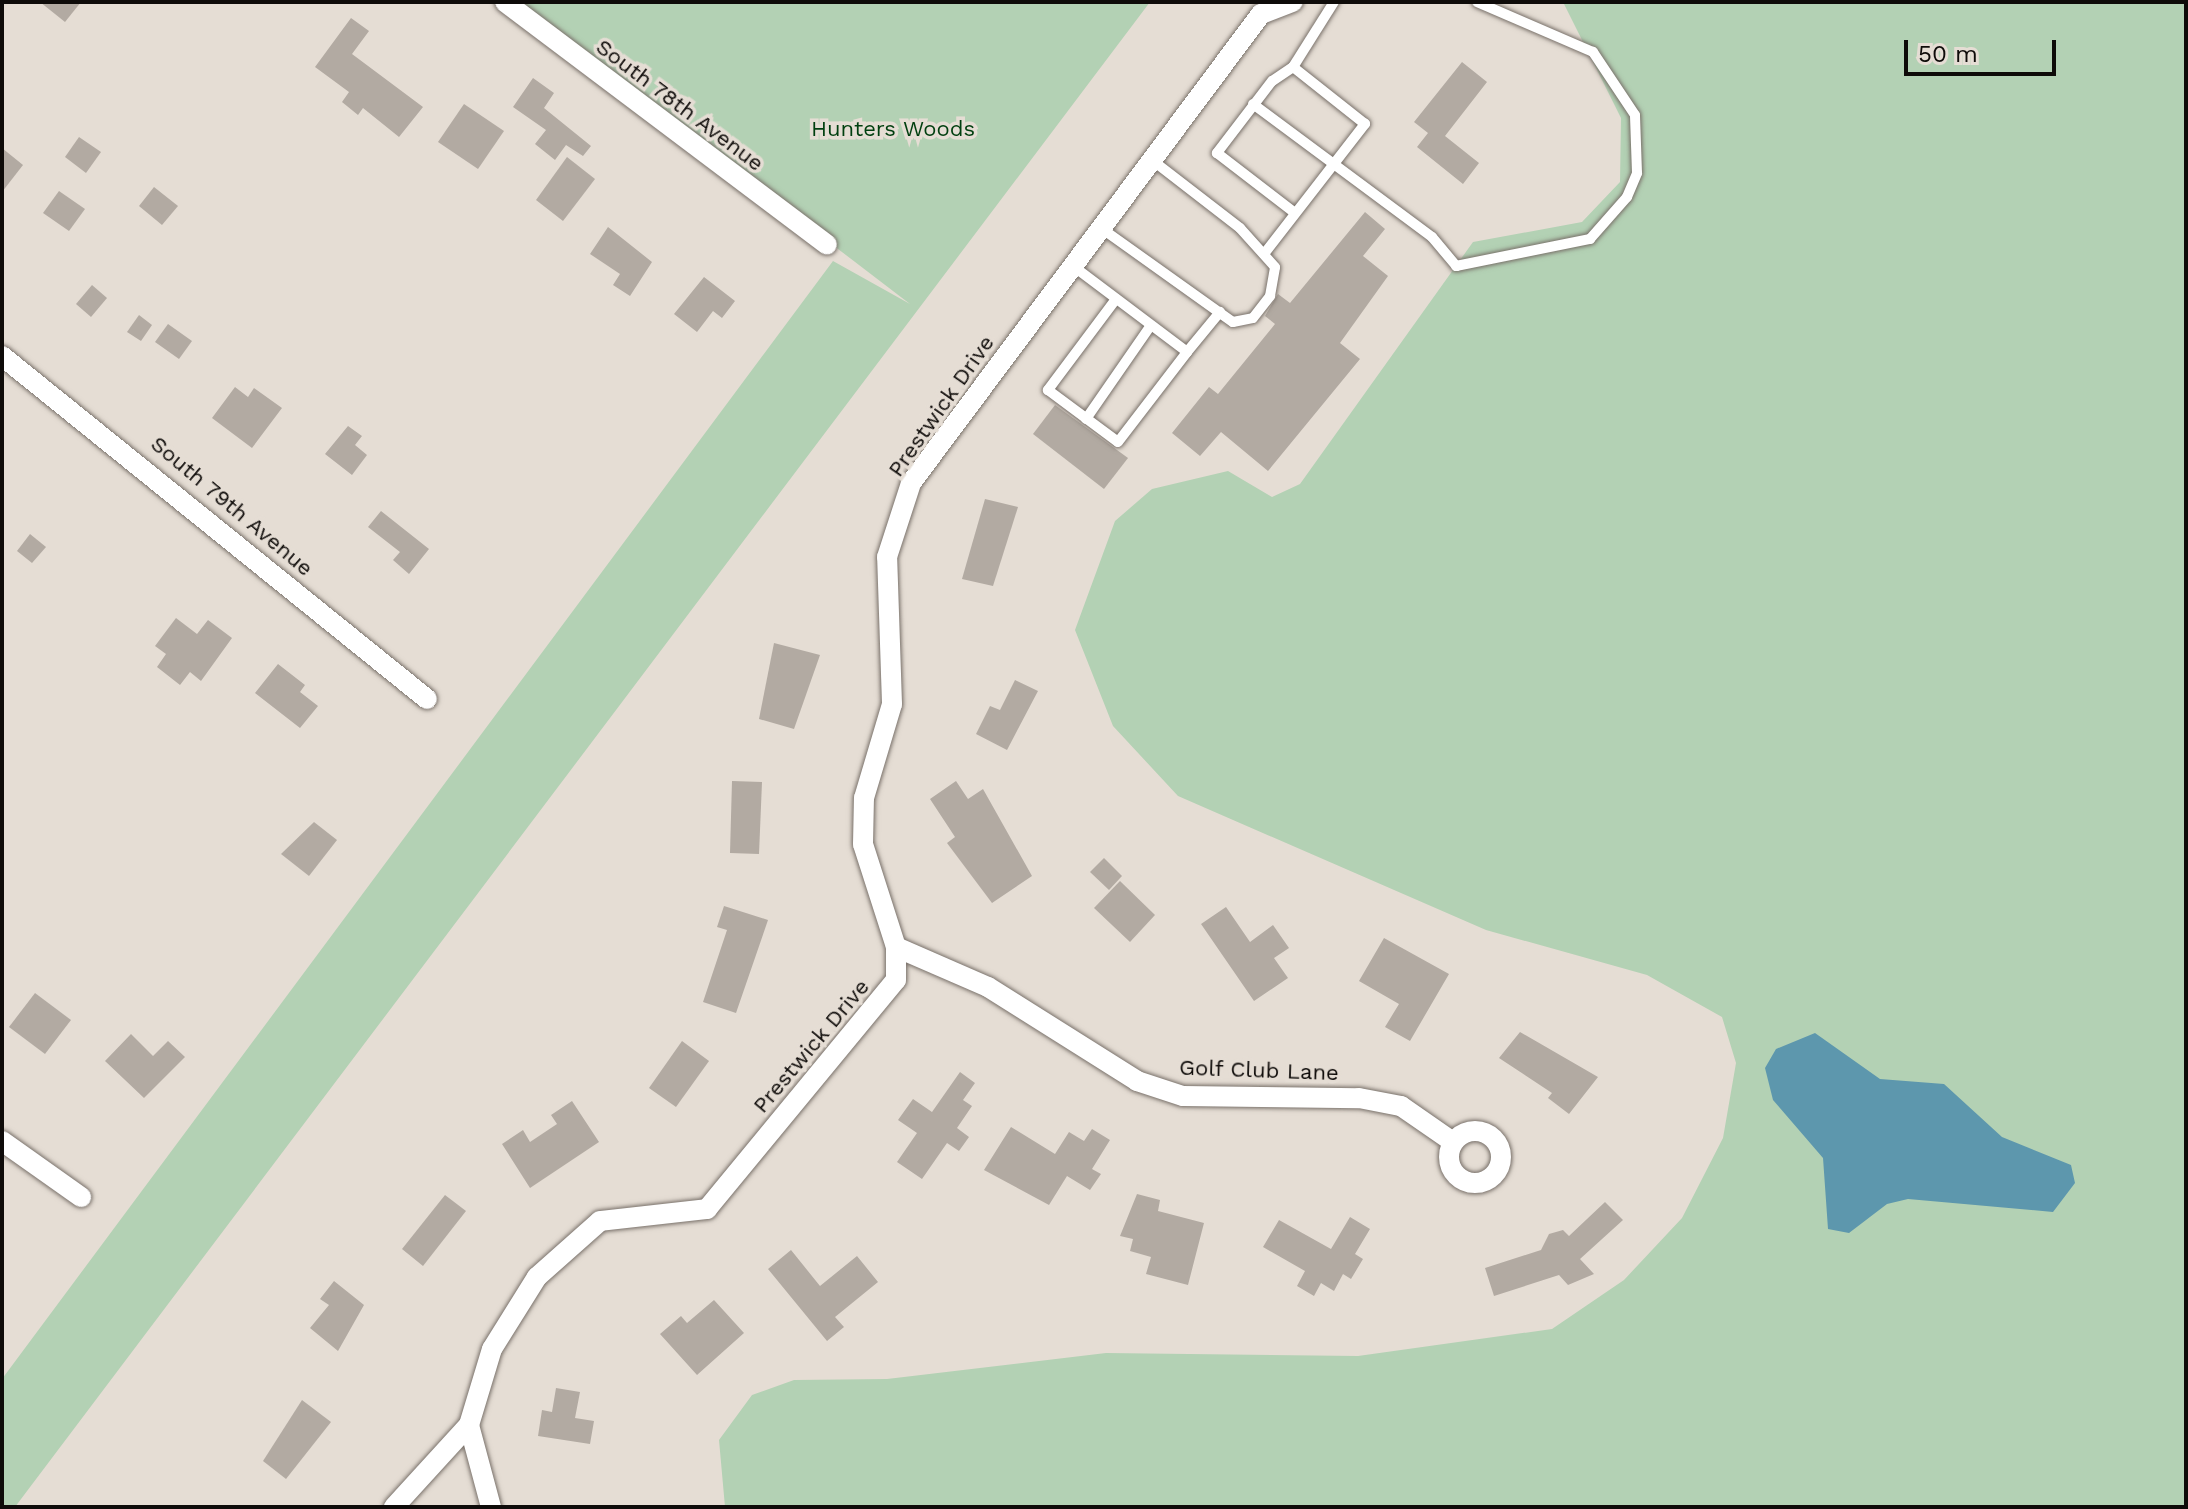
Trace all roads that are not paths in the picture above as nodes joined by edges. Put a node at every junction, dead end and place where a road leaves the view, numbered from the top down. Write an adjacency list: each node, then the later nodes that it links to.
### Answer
1 (505, 2): 11 (street, South 78th Avenue)
2 (1293, 2): 7 (street, Prestwick Drive)
3 (1334, 2): 5 (lane)
4 (1477, 2): 8 (lane)
5 (1293, 67): 6 (lane); 8 (lane)
6 (1253, 104): 8 (lane); 9 (lane)
7 (1152, 160): 10 (street, Prestwick Drive); 12 (lane)
8 (1333, 165): 9 (lane)
9 (1295, 213): 12 (lane)
10 (1101, 228): 13 (street, Prestwick Drive); 15 (lane)
11 (827, 245)
12 (1264, 254): 15 (lane)
13 (1073, 266): 14 (lane); 21 (street, Prestwick Drive)
14 (1116, 299): 16 (lane); 19 (lane)
15 (1220, 312): 17 (lane)
16 (1151, 325): 17 (lane); 19 (lane)
17 (1187, 352): 19 (lane)
18 (2, 356): 20 (street, South 79th Avenue)
19 (1086, 419)
20 (427, 699)
21 (896, 947): 23 (street, Golf Club Lane); 25 (street, Prestwick Drive)
22 (2, 1141): 24 (street)
23 (1453, 1142)
24 (81, 1197)
25 (469, 1425): 26 (street, Prestwick Drive); 27 (street)
26 (394, 1507)
27 (491, 1507)

